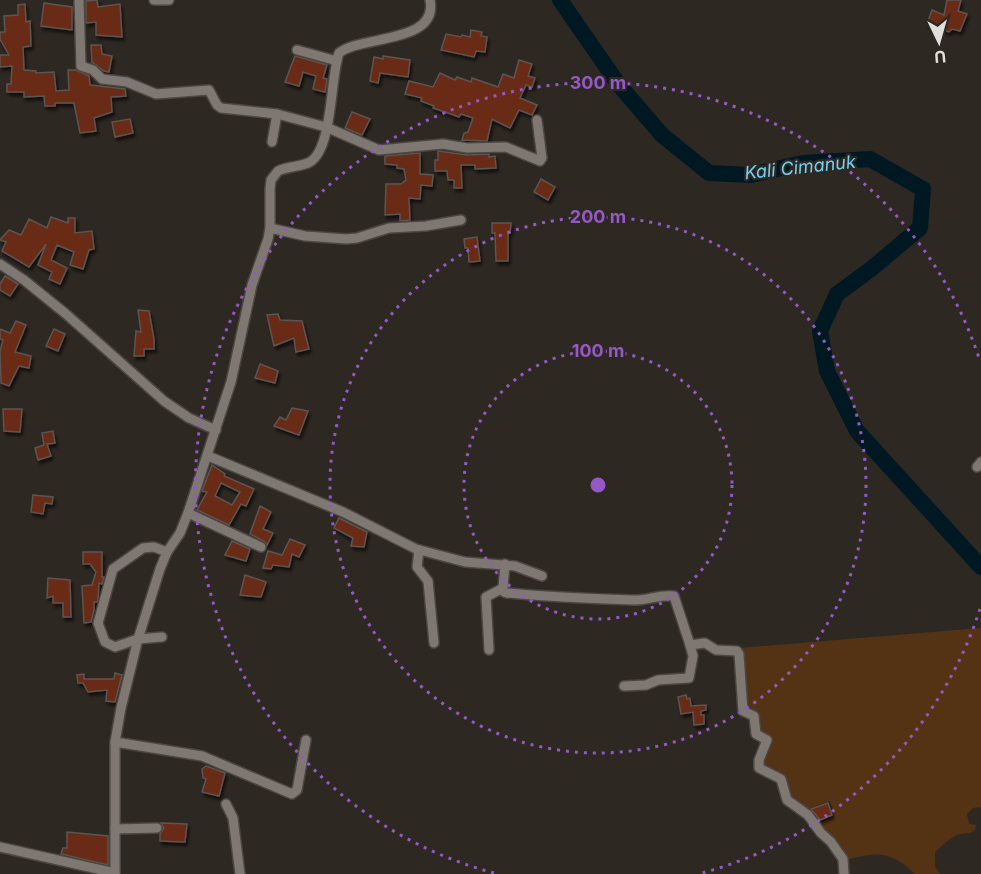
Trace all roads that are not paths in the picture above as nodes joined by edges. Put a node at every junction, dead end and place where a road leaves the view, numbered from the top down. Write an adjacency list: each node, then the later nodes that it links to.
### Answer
1 (79, 0): 7 (street)
2 (154, 0): 3 (street)
3 (169, 0)
4 (430, 0): 6 (street)
5 (297, 50): 6 (street)
6 (338, 61): 9 (street)
7 (277, 114): 9 (street); 10 (street)
8 (537, 120): 9 (street)
9 (326, 127): 12 (street)
10 (272, 142)
11 (461, 220): 12 (street)
12 (270, 228): 14 (street)
13 (0, 264): 14 (street)
14 (216, 430): 15 (street)
15 (208, 456): 16 (street); 18 (street)
16 (188, 513): 17 (street); 19 (street)
17 (261, 548)
18 (419, 550): 20 (street); 25 (street)
19 (167, 552): 24 (street); 24 (street)
20 (505, 564): 21 (street); 22 (street)
21 (542, 576)
22 (503, 588): 26 (street); 27 (street)
23 (162, 637): 24 (street)
24 (138, 639): 30 (street)
25 (434, 643)
26 (690, 645): 28 (street); 37 (street)
27 (489, 650)
28 (624, 686)
29 (306, 740): 30 (street)
30 (115, 742): 33 (street)
31 (226, 804): 36 (street)
32 (157, 828): 33 (street)
33 (116, 829): 35 (street)
34 (0, 847): 35 (street)
35 (115, 874)
36 (240, 874)
37 (844, 874)

